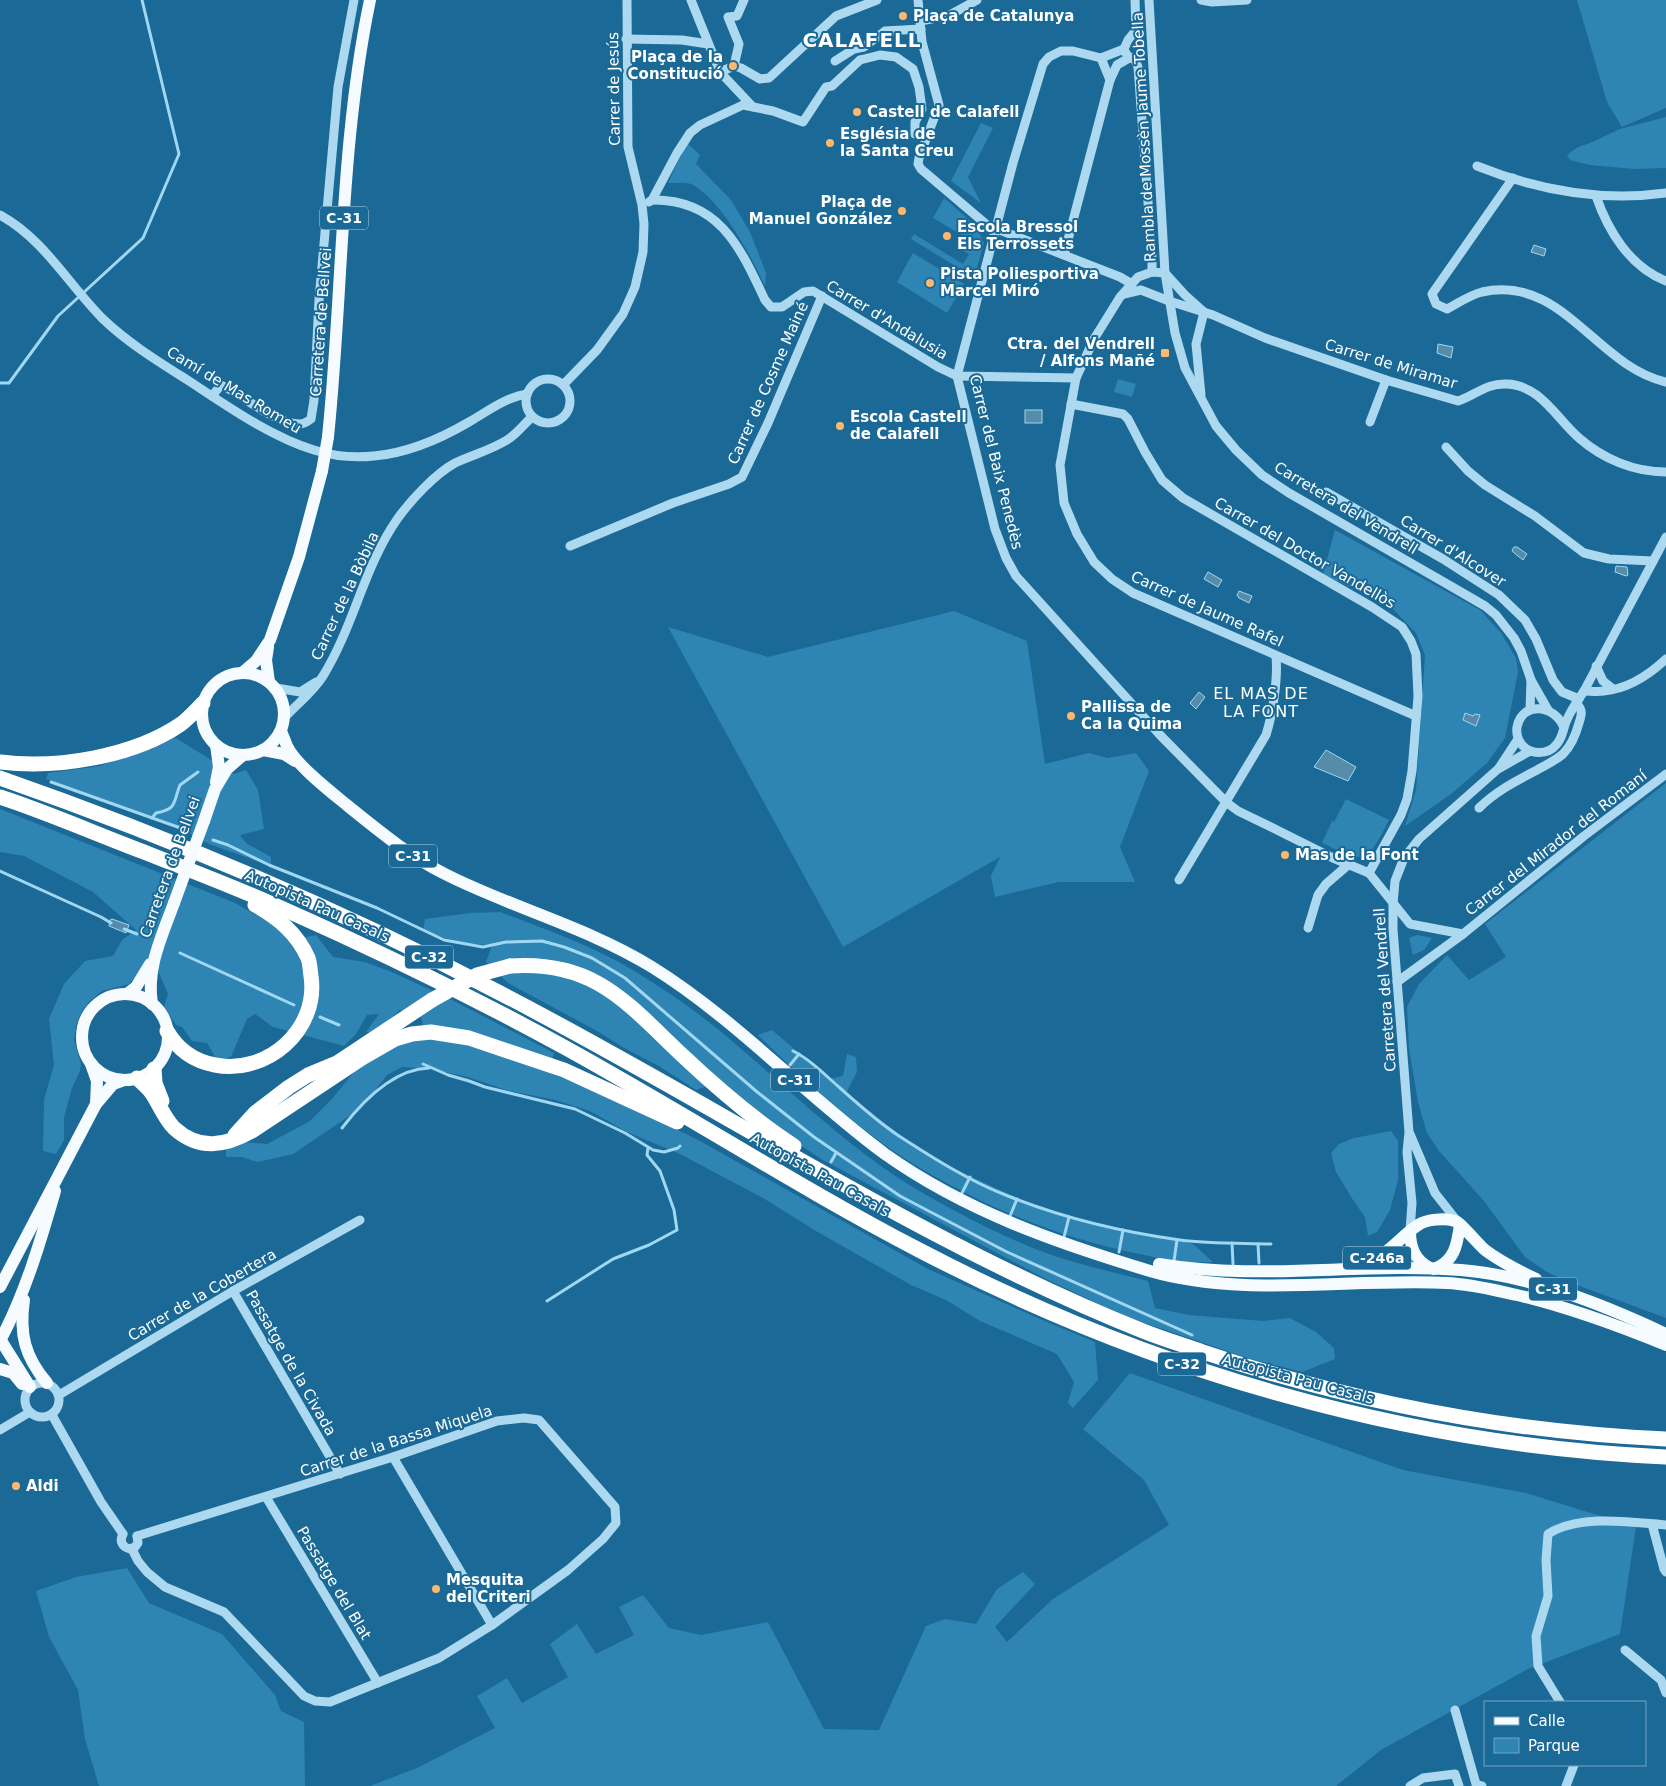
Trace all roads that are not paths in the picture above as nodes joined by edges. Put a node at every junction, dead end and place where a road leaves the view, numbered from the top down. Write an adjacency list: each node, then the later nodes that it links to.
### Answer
1 (354, 0): 51 (street)
2 (370, 0): 62 (main road, Carretera de Bellvei / C-31, bridge)
3 (627, 0): 15 (street, Carrer de Jesús)
4 (691, 0): 16 (street)
5 (744, 0): 24 (street)
6 (877, 0): 13 (street)
7 (918, 0): 14 (street)
8 (977, 0): 14 (street)
9 (1135, 0): 17 (street, Rambla de Mossèn Jaume Tobella)
10 (1149, 0): 21 (street, Rambla de Mossèn Jaume Tobella)
11 (1201, 0): 12 (street)
12 (1247, 0)
13 (854, 4): 24 (street)
14 (921, 25): 18 (street); 28 (street)
15 (626, 39): 16 (street); 34 (street, Carrer de Jesús)
16 (708, 44): 25 (street)
17 (1124, 48): 19 (street); 20 (street, Rambla de Mossèn Jaume Tobella)
18 (854, 49): 22 (street); 23 (street)
19 (1100, 58): 26 (street); 36 (street, Carrer del Baix Penedès)
20 (1132, 59): 21 (street); 26 (street); 38 (street, Rambla de Mossèn Jaume Tobella)
21 (1153, 59): 39 (street, Rambla de Mossèn Jaume Tobella)
22 (860, 60): 27 (street); 28 (street)
23 (835, 61)
24 (734, 66): 25 (street)
25 (720, 72): 27 (street)
26 (1110, 80): 37 (street)
27 (753, 107): 33 (street)
28 (927, 135): 36 (street)
29 (1477, 166): 30 (street)
30 (1513, 178): 32 (street); 48 (street)
31 (1666, 193): 32 (street)
32 (1596, 196): 40 (street)
33 (652, 200): 34 (street); 42 (street, Carrer d'Andalusia)
34 (642, 205): 49 (street)
35 (0, 215): 51 (street, Camí de Mas Romeu)
36 (995, 230): 37 (street); 45 (street, Carrer del Baix Penedès)
37 (1064, 254): 41 (street)
38 (1152, 272): 39 (street); 41 (street)
39 (1165, 273): 43 (street, Carretera del Vendrell); 44 (street)
40 (1666, 280)
41 (1133, 288): 43 (street); 46 (street, Carrer de Jaume Rafel)
42 (822, 296): 45 (street, Carrer d'Andalusia); 60 (street, Carrer de Cosme Mainé)
43 (1169, 301): 44 (street); 52 (street, Carretera del Vendrell)
44 (1204, 312): 47 (street, Carrer de Miramar); 52 (street)
45 (957, 376): 46 (street, Carrer d'Andalusia); 91 (street, Carrer del Baix Penedès)
46 (1076, 378): 53 (street, Carrer de Jaume Rafel)
47 (1386, 380): 55 (street); 57 (street, Carrer de Miramar)
48 (1666, 382)
49 (563, 385): 50 (street); 54 (street)
50 (527, 394): 51 (street, Camí de Mas Romeu); 54 (street)
51 (212, 396)
52 (1203, 403): 68 (street, Carretera del Vendrell)
53 (1071, 404): 63 (street, Carrer de Jaume Rafel); 75 (street, Carrer del Doctor Vandellòs)
54 (532, 416): 67 (street, Carrer de la Bòbila)
55 (1370, 422)
56 (1446, 447): 61 (street)
57 (1666, 472)
58 (1326, 492): 71 (street, Carrer d'Alcover)
59 (1666, 537): 61 (street)
60 (570, 546)
61 (1653, 561): 65 (street)
62 (270, 640): 66 (main road, Carretera de Bellvei / C-31); 69 (main road, Carretera de Bellvei)
63 (1276, 656): 75 (street, Carrer de Jaume Rafel); 91 (street)
64 (1666, 659): 70 (street)
65 (1596, 666): 70 (street); 71 (street)
66 (242, 673): 69 (main road); 72 (main road, C-31)
67 (322, 677): 69 (street); 76 (street, Carrer de la Bòbila)
68 (1531, 680): 73 (street, Carretera del Vendrell); 74 (street, Carretera del Vendrell)
69 (272, 685): 76 (main road)
70 (1613, 689): 71 (street)
71 (1579, 697): 74 (street); 77 (street); 92 (street)
72 (204, 703): 80 (main road); 84 (highway)
73 (1530, 710): 74 (street); 79 (street)
74 (1550, 711): 77 (street)
75 (1416, 716): 94 (street, Carrer del Doctor Vandellòs)
76 (285, 717): 78 (main road)
77 (1564, 728): 82 (street)
78 (281, 731): 81 (main road); 85 (main road, C-31)
79 (1518, 739): 82 (street); 86 (street, Carretera del Vendrell)
80 (216, 745): 83 (main road); 89 (main road, Carretera de Bellvei)
81 (263, 750): 83 (main road, C-31); 85 (main road, C-31)
82 (1530, 751): 86 (street, Carretera del Vendrell)
83 (243, 755): 89 (main road, Carretera de Bellvei)
84 (0, 762)
85 (304, 766): 116 (main road, C-31)
86 (1498, 769): 97 (street, Carretera del Vendrell / C-246a)
87 (1666, 774): 99 (street, Carrer del Mirador del Romaní)
88 (0, 778): 112 (highway, Autopista Pau Casals / C-32)
89 (215, 790): 100 (main road, Carretera de Bellvei, bridge)
90 (0, 797): 96 (highway, Autopista Pau Casals / C-32)
91 (1226, 802): 93 (street, Carrer del Baix Penedès); 95 (street)
92 (1479, 808)
93 (1348, 865): 94 (street, Carrer del Baix Penedès); 98 (street)
94 (1369, 873): 97 (street)
95 (1179, 880)
96 (232, 887): 104 (highway); 110 (highway, Autopista Pau Casals / C-32)
97 (1393, 904): 99 (street); 101 (street, Carretera del Vendrell / C-246a)
98 (1308, 928)
99 (1463, 934): 101 (street, Carrer del Mirador del Romaní)
100 (155, 956): 102 (main road, Carretera de Bellvei); 103 (main road, Carretera de Bellvei)
101 (1397, 982): 109 (street, Carretera del Vendrell / C-246a)
102 (126, 994): 103 (main road); 105 (main road)
103 (152, 1004): 104 (main road)
104 (168, 1031): 106 (main road)
105 (91, 1064): 107 (main road); 108 (main road)
106 (154, 1069): 107 (main road); 112 (highway, bridge)
107 (131, 1079): 108 (main road); 110 (highway)
108 (96, 1104): 111 (main road)
109 (1409, 1132): 114 (street, Carretera del Vendrell / C-246a); 115 (street, Carretera del Vendrell / C-246a)
110 (738, 1149): 138 (highway, Autopista Pau Casals / C-32)
111 (60, 1174): 117 (main road); 120 (main road)
112 (836, 1180): 137 (highway, Autopista Pau Casals / C-32)
113 (360, 1220): 123 (street, Carrer de la Cobertera)
114 (1459, 1223): 115 (main road); 119 (main road); 126 (main road, C-246a)
115 (1410, 1231): 118 (main road, C-246a); 119 (main road)
116 (1098, 1253): 118 (main road, C-31); 121 (main road, C-31)
117 (17, 1254): 122 (main road); 124 (main road)
118 (1337, 1269): 119 (main road, C-31)
119 (1433, 1269): 121 (main road); 125 (main road); 127 (main road, C-31)
120 (26, 1284): 128 (main road); 131 (main road)
121 (1324, 1284): 125 (main road, C-31)
122 (0, 1287)
123 (233, 1291): 133 (street, Carrer de la Cobertera); 140 (street, Passatge de la Civada)
124 (0, 1298)
125 (1539, 1300): 129 (main road, C-31)
126 (1666, 1329)
127 (1666, 1334)
128 (0, 1340): 132 (main road)
129 (1666, 1345)
130 (0, 1369): 132 (main road)
131 (47, 1383): 132 (street); 133 (street)
132 (28, 1390): 134 (street)
133 (59, 1395): 135 (street)
134 (30, 1412): 135 (street); 136 (street)
135 (52, 1415): 144 (street)
136 (0, 1430)
137 (1666, 1439)
138 (1666, 1456)
139 (393, 1457): 140 (street, Carrer de la Bassa Miquela); 148 (street); 148 (street, Carrer de la Bassa Miquela)
140 (340, 1474): 141 (street, Carrer de la Bassa Miquela)
141 (266, 1497): 145 (street, Carrer de la Bassa Miquela); 150 (street, Passatge del Blat)
142 (1652, 1524): 143 (street); 147 (street); 152 (street)
143 (1666, 1525)
144 (123, 1534): 145 (street); 146 (street)
145 (137, 1536): 146 (street)
146 (132, 1548): 150 (street, Carrer de la Bassa Miquela)
147 (1666, 1572)
148 (492, 1625): 150 (street, Carrer de la Bassa Miquela)
149 (1625, 1650): 151 (street)
150 (378, 1683)
151 (1666, 1693)
152 (1559, 1701)
153 (1455, 1710): 157 (street)
154 (1574, 1766): 158 (street)
155 (1410, 1786): 156 (street)
156 (1459, 1786)
157 (1482, 1786)
158 (1566, 1786)

